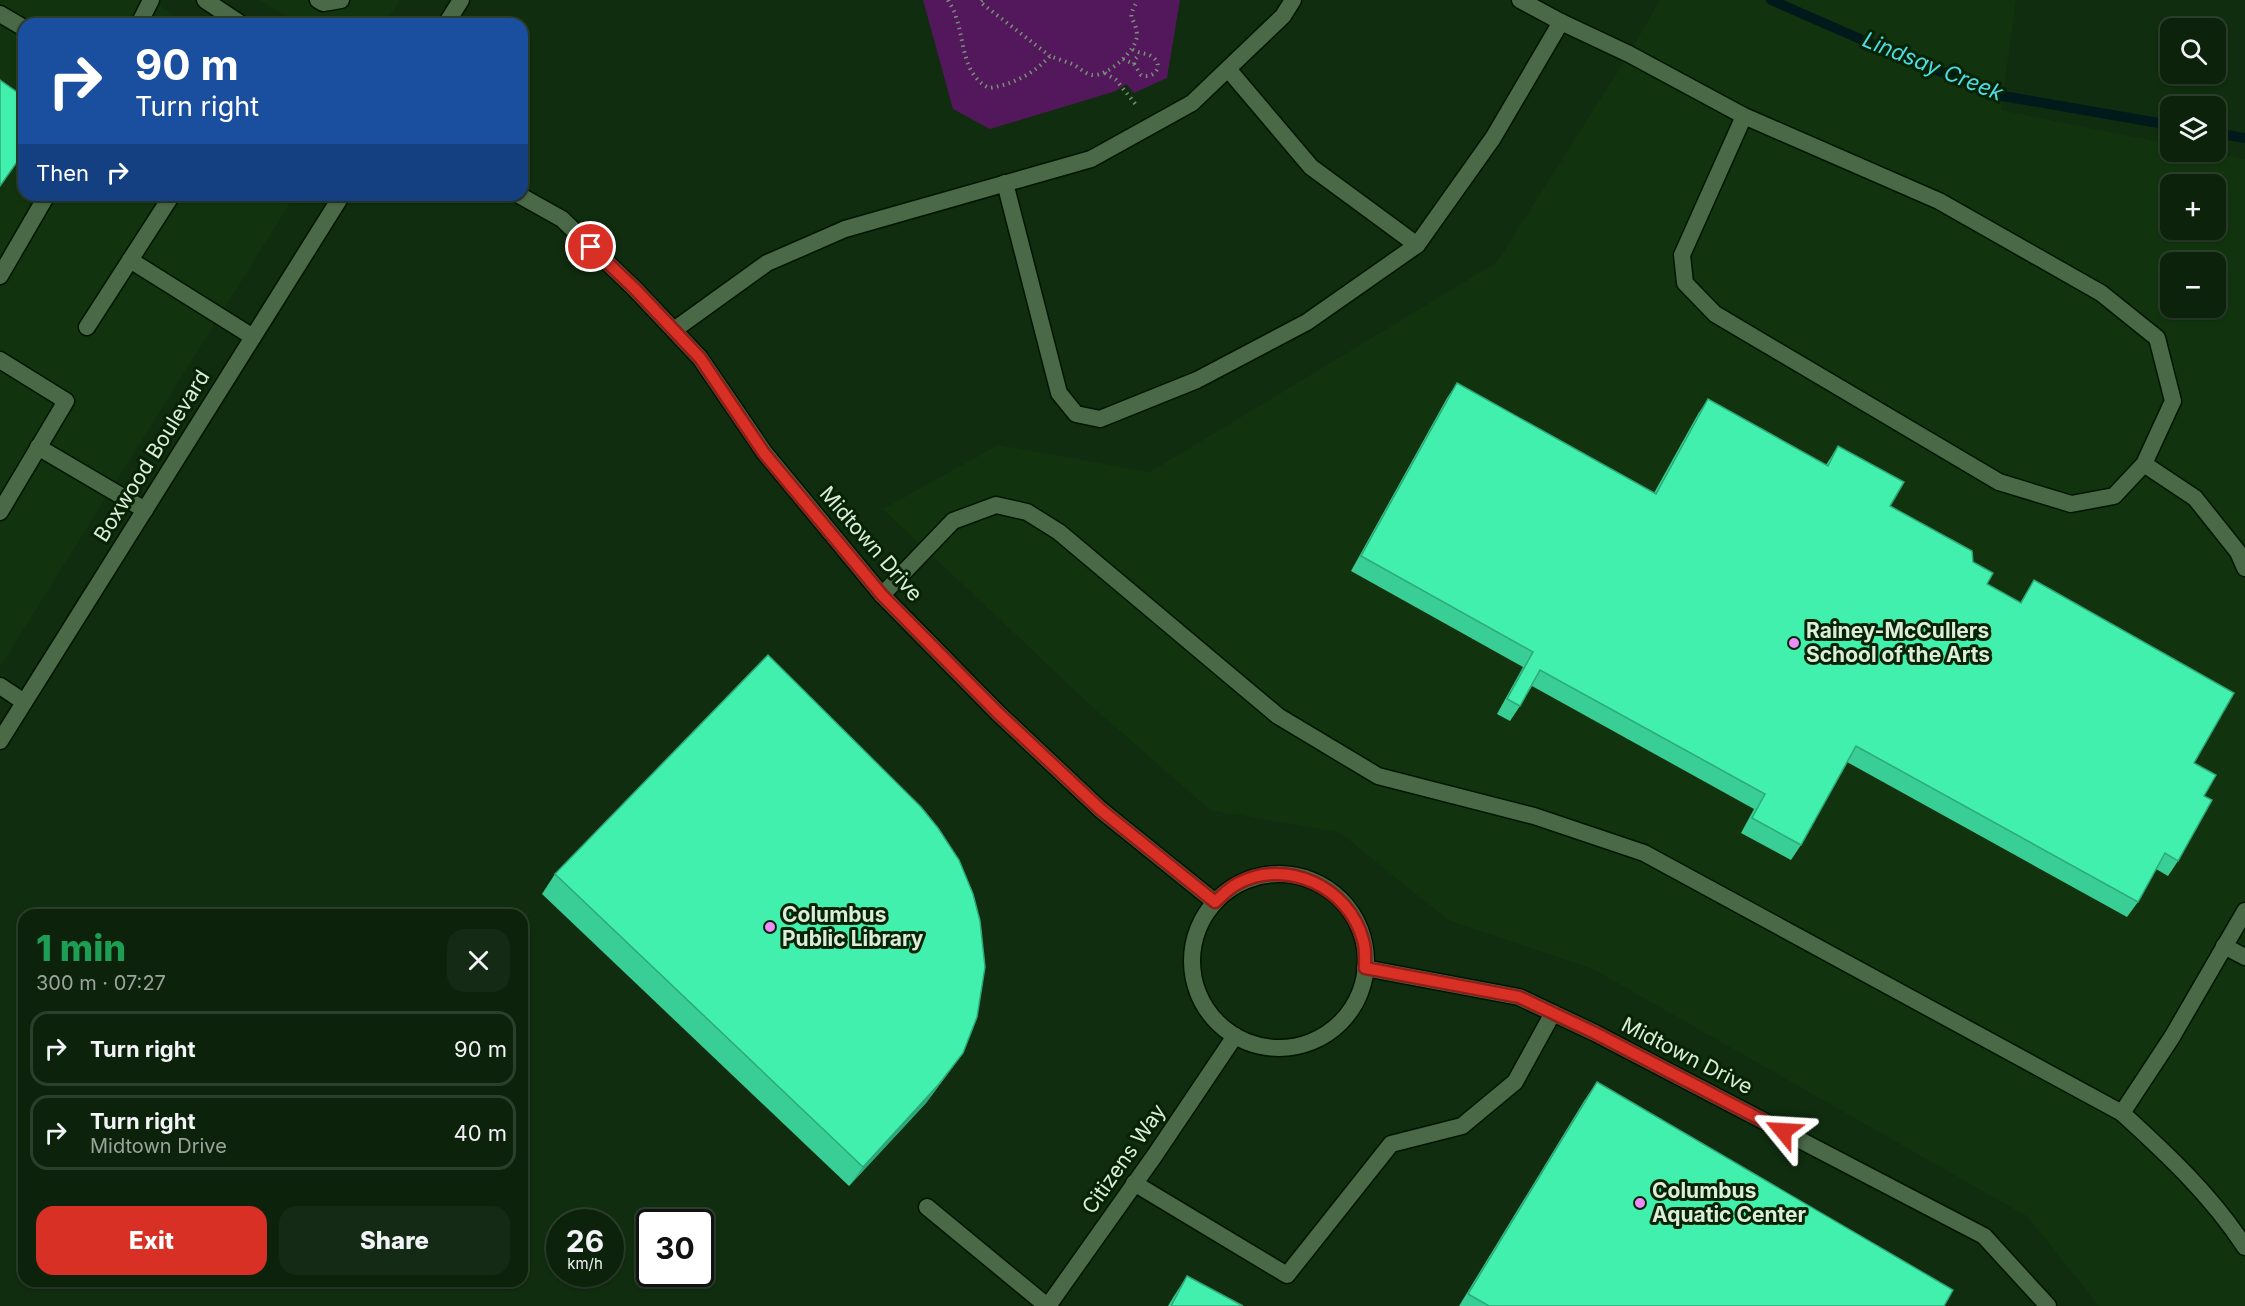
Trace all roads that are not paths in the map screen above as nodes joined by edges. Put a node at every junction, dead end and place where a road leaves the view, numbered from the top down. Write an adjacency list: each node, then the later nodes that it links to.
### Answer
1 (152, 0): 9 (street)
2 (205, 0): 10 (street)
3 (318, 0): 4 (street)
4 (341, 0)
5 (461, 0): 11 (street)
6 (1293, 0): 14 (street)
7 (1520, 0): 12 (street)
8 (0, 14): 13 (street)
9 (142, 18)
10 (232, 18)
11 (450, 18)
12 (1561, 22): 15 (street); 21 (street)
13 (18, 24)
14 (1227, 69): 16 (street); 21 (street)
15 (1744, 116): 29 (street); 29 (street)
16 (1005, 183): 21 (street); 25 (street)
17 (528, 200): 25 (street, Midtown Drive)
18 (44, 201): 23 (street)
19 (168, 201): 22 (street)
20 (338, 201): 26 (street, Boxwood Boulevard)
21 (1417, 245)
22 (130, 260): 24 (street); 26 (street)
23 (0, 276)
24 (87, 327)
25 (674, 330): 33 (street, Midtown Drive)
26 (253, 337): 30 (street, Boxwood Boulevard)
27 (0, 360): 28 (street)
28 (38, 447): 30 (street); 31 (street)
29 (2144, 464): 32 (street)
30 (145, 510): 35 (street, Boxwood Boulevard)
31 (0, 512)
32 (2245, 568)
33 (882, 595): 37 (street, Midtown Drive); 44 (street)
34 (0, 686): 35 (street)
35 (24, 702): 36 (street, Boxwood Boulevard)
36 (0, 741)
37 (1215, 902): 41 (street); 43 (street)
38 (2245, 912): 39 (street)
39 (2224, 946): 40 (street); 44 (street)
40 (2245, 957)
41 (1365, 968): 42 (street, Midtown Drive); 43 (street)
42 (1553, 1013): 45 (street); 49 (street, Midtown Drive)
43 (1235, 1036): 45 (street, Citizens Way)
44 (2122, 1113): 47 (street)
45 (1134, 1183): 48 (street, Citizens Way)
46 (927, 1207): 48 (street)
47 (2245, 1247)
48 (1048, 1306)
49 (2048, 1306)

